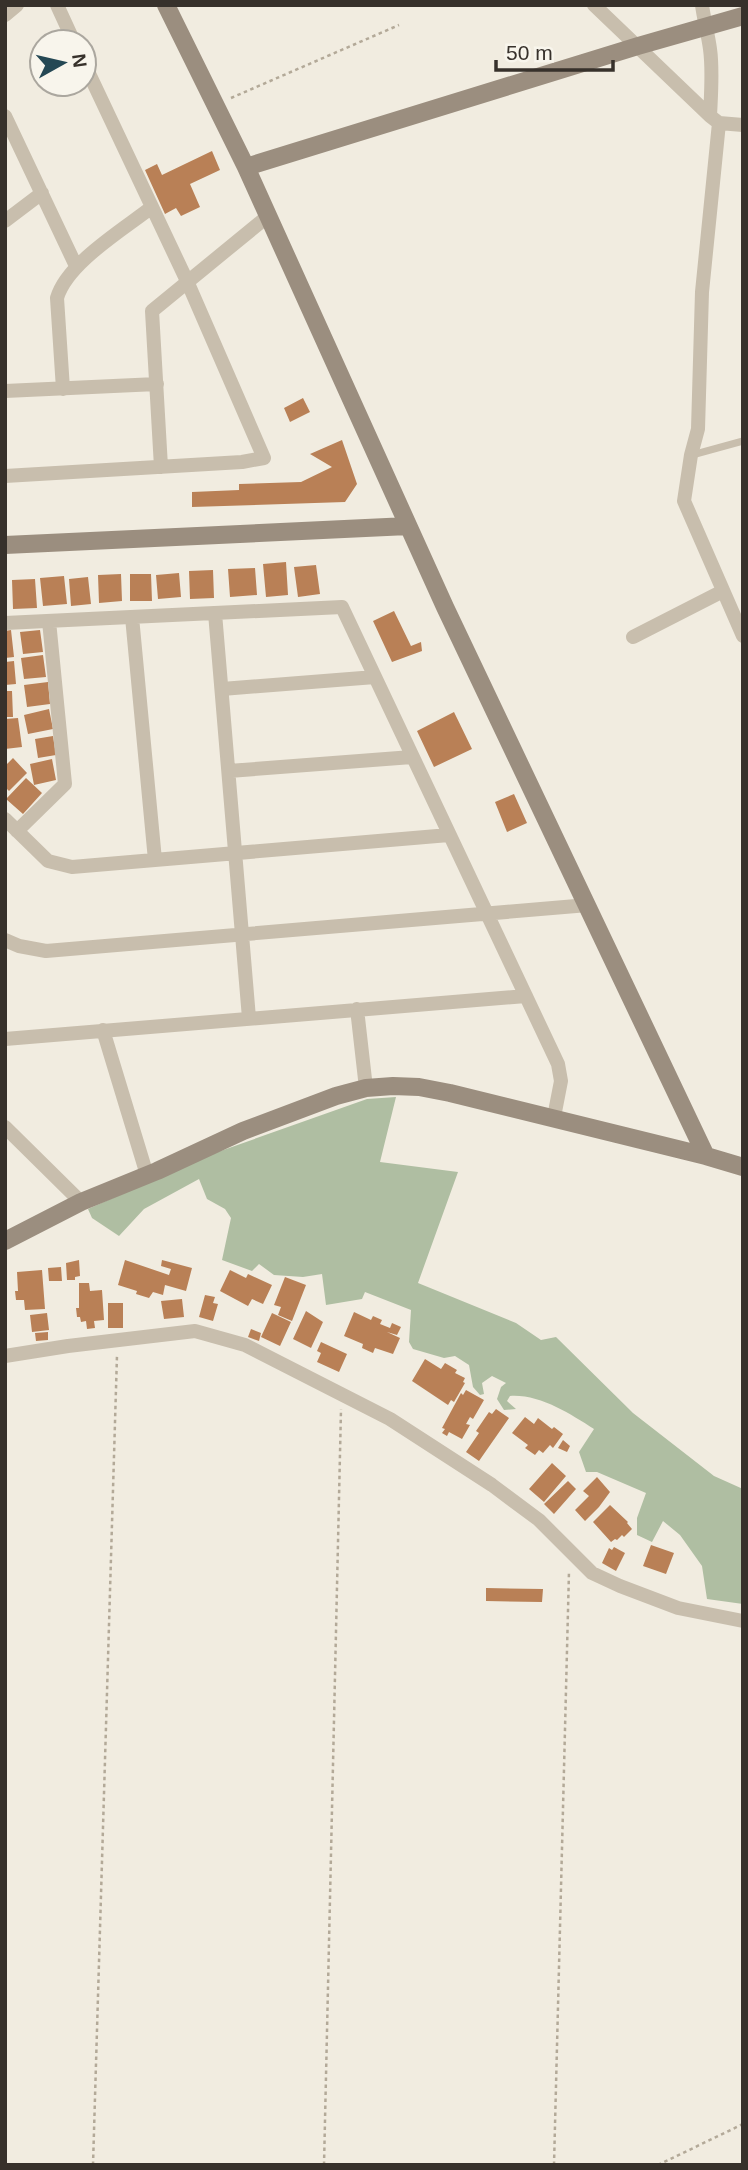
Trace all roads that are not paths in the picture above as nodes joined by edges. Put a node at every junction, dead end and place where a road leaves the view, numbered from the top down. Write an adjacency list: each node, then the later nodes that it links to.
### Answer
1 (17, 5): 6 (street)
2 (57, 5): 8 (street)
3 (166, 5): 15 (street)
4 (594, 5): 10 (street)
5 (702, 5): 9 (street)
6 (5, 15)
7 (743, 16): 9 (street)
8 (68, 28)
9 (704, 28): 10 (street); 12 (street)
10 (638, 46): 12 (street); 15 (street)
11 (98, 92): 17 (street)
12 (714, 119): 14 (street); 26 (street)
13 (6, 120): 16 (street)
14 (743, 125)
15 (246, 167): 18 (street)
16 (42, 193): 19 (street); 20 (street)
17 (152, 206): 20 (street); 21 (street)
18 (268, 216): 21 (street); 29 (street)
19 (5, 221)
20 (76, 266): 23 (street)
21 (187, 281): 22 (street); 27 (street)
22 (157, 384): 23 (street); 27 (street)
23 (63, 389): 24 (street)
24 (5, 391)
25 (743, 441): 26 (lane)
26 (691, 455): 31 (street)
27 (161, 467): 28 (street)
28 (5, 476)
29 (408, 526): 30 (street); 47 (street)
30 (5, 545)
31 (723, 591): 36 (street); 37 (street)
32 (215, 612): 33 (street); 38 (street); 39 (street)
33 (132, 617): 34 (street); 46 (street)
34 (49, 621): 35 (street); 43 (street)
35 (5, 623)
36 (743, 636)
37 (633, 637)
38 (375, 677): 39 (street); 40 (street)
39 (222, 689): 41 (street)
40 (412, 757): 41 (street); 44 (street)
41 (229, 771): 45 (street)
42 (5, 819): 43 (street)
43 (17, 831): 46 (street)
44 (449, 835): 45 (street); 48 (street)
45 (235, 852): 46 (street); 49 (street)
46 (155, 860)
47 (588, 905): 48 (street); 59 (street)
48 (487, 914): 49 (street); 51 (street)
49 (242, 935): 50 (street); 53 (street)
50 (5, 940)
51 (526, 996): 52 (street); 57 (street)
52 (357, 1009): 53 (street); 56 (street)
53 (249, 1018): 54 (street)
54 (103, 1030): 55 (street); 61 (street)
55 (5, 1039)
56 (366, 1088): 57 (street); 61 (street)
57 (554, 1117): 59 (street)
58 (5, 1126): 62 (street)
59 (706, 1156): 60 (street)
60 (743, 1167)
61 (147, 1175): 62 (street)
62 (80, 1202): 63 (street)
63 (5, 1241)
64 (5, 1356): 65 (street)
65 (743, 1621)

